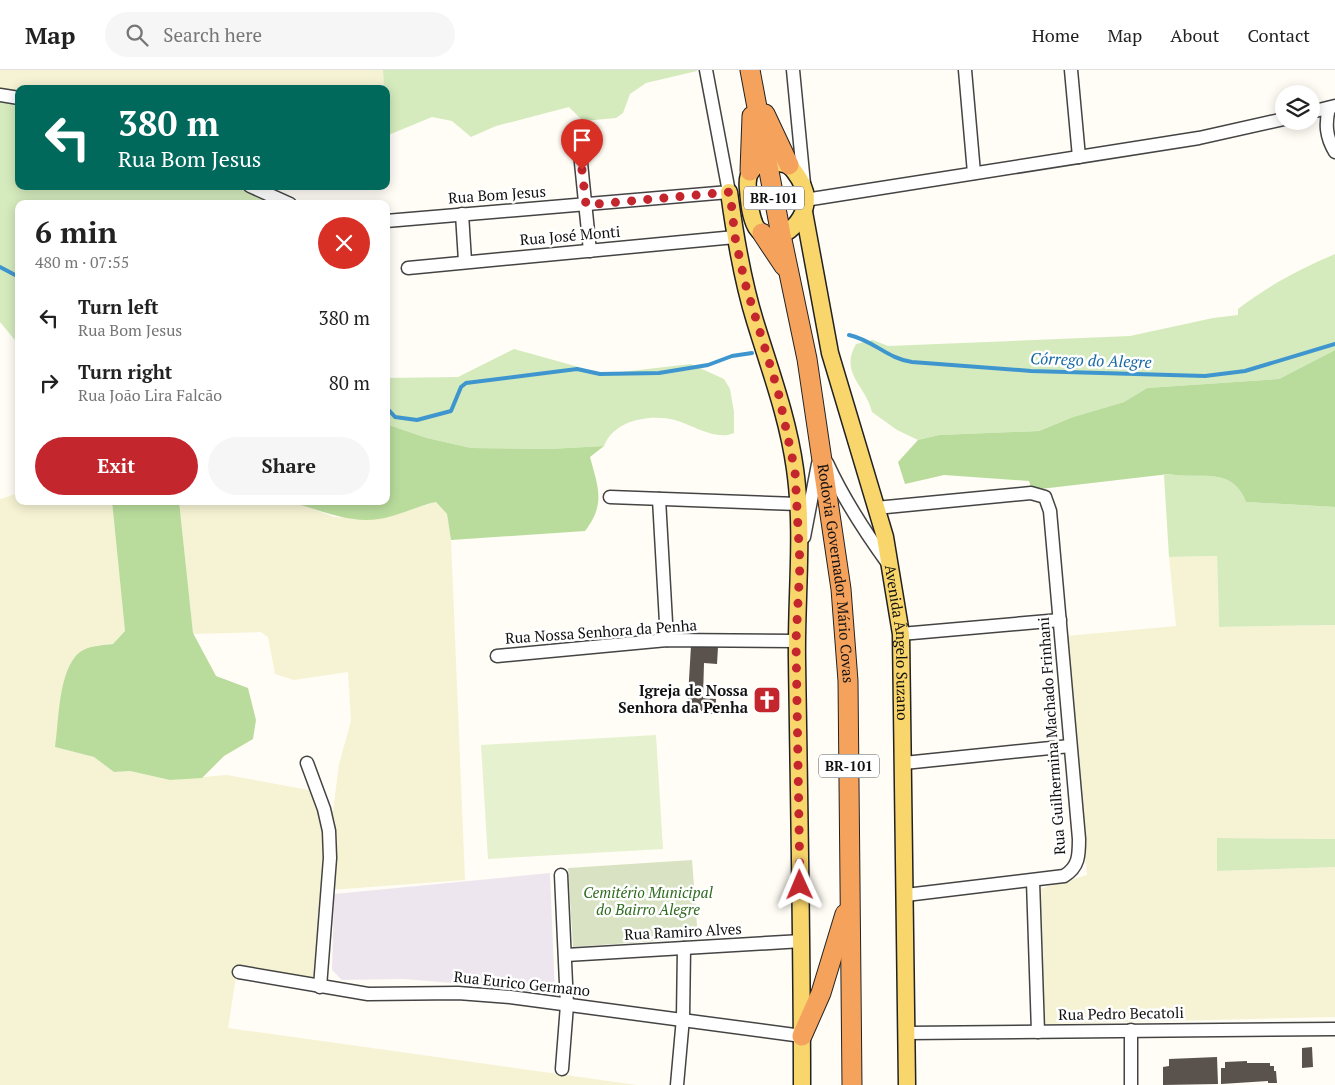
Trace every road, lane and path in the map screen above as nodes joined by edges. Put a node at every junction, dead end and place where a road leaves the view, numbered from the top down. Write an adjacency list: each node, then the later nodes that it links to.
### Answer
1 (706, 70): 19 (street)
2 (750, 70): 6 (highway, Rodovia Governador Mário Covas / BR-101)
3 (793, 70): 23 (street, Avenida Ângelo Suzano)
4 (965, 70): 16 (street)
5 (1071, 70): 13 (street)
6 (754, 90): 14 (highway, Rodovia Governador Mário Covas / BR-101); 15 (highway); 17 (highway)
7 (0, 95): 8 (street)
8 (15, 97)
9 (1332, 107): 11 (street)
10 (1275, 121): 13 (street)
11 (1335, 152)
12 (580, 153): 21 (street)
13 (1079, 157): 16 (street)
14 (767, 160): 15 (main road); 17 (main road); 23 (highway, Rodovia Governador Mário Covas / BR-101)
15 (789, 165): 23 (main road)
16 (974, 173): 23 (street)
17 (748, 175): 19 (main road); 22 (main road)
18 (259, 190): 20 (street)
19 (730, 192): 21 (street, Rua Bom Jesus); 22 (main road); 27 (main road)
20 (281, 200)
21 (586, 205): 24 (street, Rua Bom Jesus); 28 (street)
22 (750, 206): 26 (main road)
23 (798, 213): 26 (main road); 31 (highway, Rodovia Governador Mário Covas / BR-101); 36 (main road, Avenida Ângelo Suzano)
24 (462, 214): 25 (street, Rua Bom Jesus); 29 (street)
25 (390, 222)
26 (762, 233): 31 (highway)
27 (735, 237): 28 (street, Rua José Monti); 35 (main road)
28 (590, 251): 29 (street, Rua José Monti)
29 (465, 262): 30 (street, Rua José Monti)
30 (408, 268)
31 (791, 277): 32 (highway, Rodovia Governador Mário Covas / BR-101)
32 (821, 449): 37 (street); 38 (street); 49 (highway, Rodovia Governador Mário Covas / BR-101)
33 (610, 497): 34 (street)
34 (660, 499): 35 (street); 41 (street)
35 (798, 504): 37 (main road)
36 (876, 508): 38 (main road, Avenida Ângelo Suzano); 39 (street, Rua Guilhermina Machado Frinhani)
37 (800, 564): 42 (main road)
38 (892, 568): 40 (main road, Avenida Ângelo Suzano)
39 (1060, 620): 40 (street); 44 (street, Rua Guilhermina Machado Frinhani)
40 (901, 634): 46 (main road, Avenida Ângelo Suzano)
41 (667, 640): 42 (street, Rua Nossa Senhora da Penha); 43 (street, Rua Nossa Senhora da Penha)
42 (796, 641): 51 (main road)
43 (497, 656)
44 (1070, 746): 46 (street); 48 (street, Rua Guilhermina Machado Frinhani)
45 (306, 763): 55 (street)
46 (904, 763): 50 (main road, Avenida Ângelo Suzano)
47 (561, 876): 53 (street)
48 (1034, 881): 50 (street); 60 (street)
49 (850, 894): 62 (highway); 66 (highway, Rodovia Governador Mário Covas / BR-101)
50 (906, 895): 61 (main road, Avenida Ângelo Suzano)
51 (802, 941): 52 (street, Rua Ramiro Alves); 62 (main road)
52 (684, 948): 53 (street, Rua Ramiro Alves); 57 (street)
53 (566, 955): 56 (street)
54 (239, 972): 55 (street, Rua Eurico Germano)
55 (320, 987): 56 (street, Rua Eurico Germano)
56 (567, 1005): 57 (street, Rua Eurico Germano); 63 (street)
57 (683, 1018): 62 (street, Rua Eurico Germano); 64 (street)
58 (1335, 1029): 59 (street, Rua Pedro Becatoli)
59 (1131, 1030): 60 (street, Rua Pedro Becatoli); 68 (street)
60 (1038, 1032): 61 (street, Rua Pedro Becatoli)
61 (907, 1033): 67 (main road, Avenida Ângelo Suzano)
62 (802, 1036): 65 (main road)
63 (562, 1069)
64 (677, 1085)
65 (802, 1085)
66 (852, 1085)
67 (908, 1085)
68 (1131, 1085)

